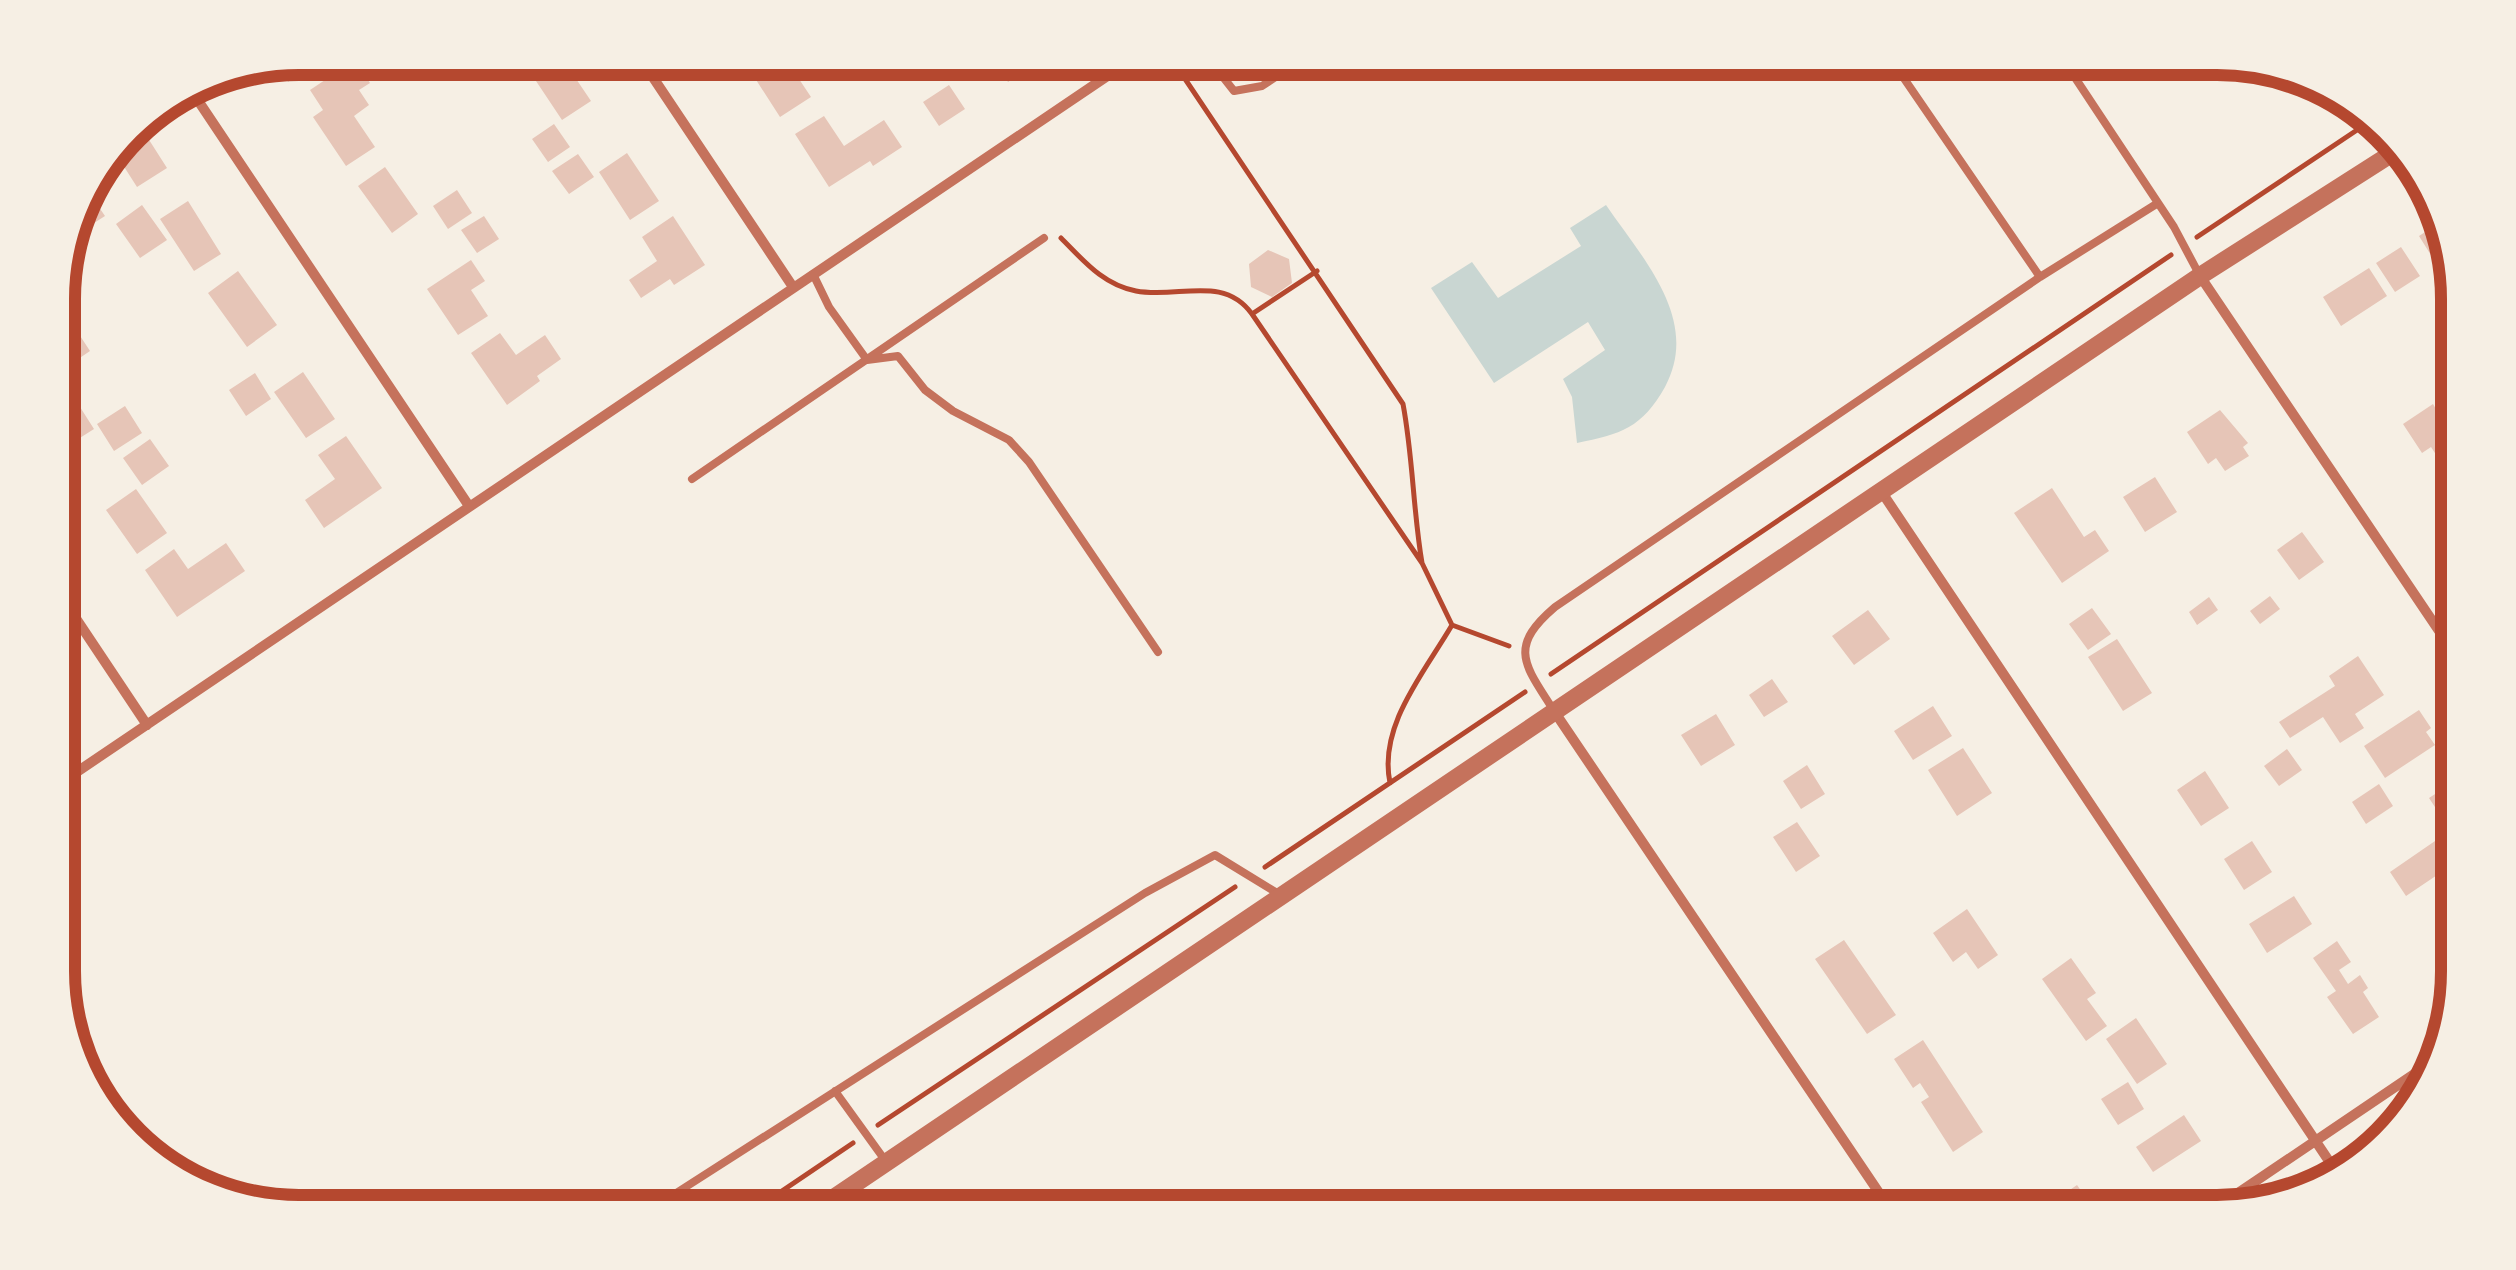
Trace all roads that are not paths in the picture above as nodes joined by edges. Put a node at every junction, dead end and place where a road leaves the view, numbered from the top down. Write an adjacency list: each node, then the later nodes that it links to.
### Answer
1 (651, 75): 14 (street)
2 (1108, 75): 11 (street)
3 (1221, 75): 4 (lane)
4 (1278, 75)
5 (1902, 75): 13 (lane)
6 (2073, 75): 9 (lane)
7 (197, 100): 18 (street)
8 (2388, 155): 12 (street)
9 (2158, 203): 12 (lane); 13 (lane)
10 (1044, 238): 15 (lane)
11 (813, 274): 14 (street); 15 (lane)
12 (2200, 276): 17 (street); 20 (street)
13 (2040, 277): 22 (lane)
14 (793, 287): 18 (street)
15 (866, 360): 16 (lane); 21 (lane)
16 (692, 479)
17 (1881, 491): 22 (street); 28 (street)
18 (469, 506): 23 (street)
19 (75, 618): 23 (street)
20 (2441, 633)
21 (1158, 652)
22 (1554, 711): 25 (street); 34 (street)
23 (147, 725): 24 (street)
24 (75, 773)
25 (1282, 896): 27 (lane); 29 (street)
26 (2416, 1073): 28 (street)
27 (835, 1092): 29 (lane); 32 (lane)
28 (2316, 1141): 30 (street); 31 (street)
29 (886, 1163): 33 (street)
30 (2331, 1163)
31 (2236, 1194)
32 (673, 1195)
33 (839, 1195)
34 (1881, 1195)

